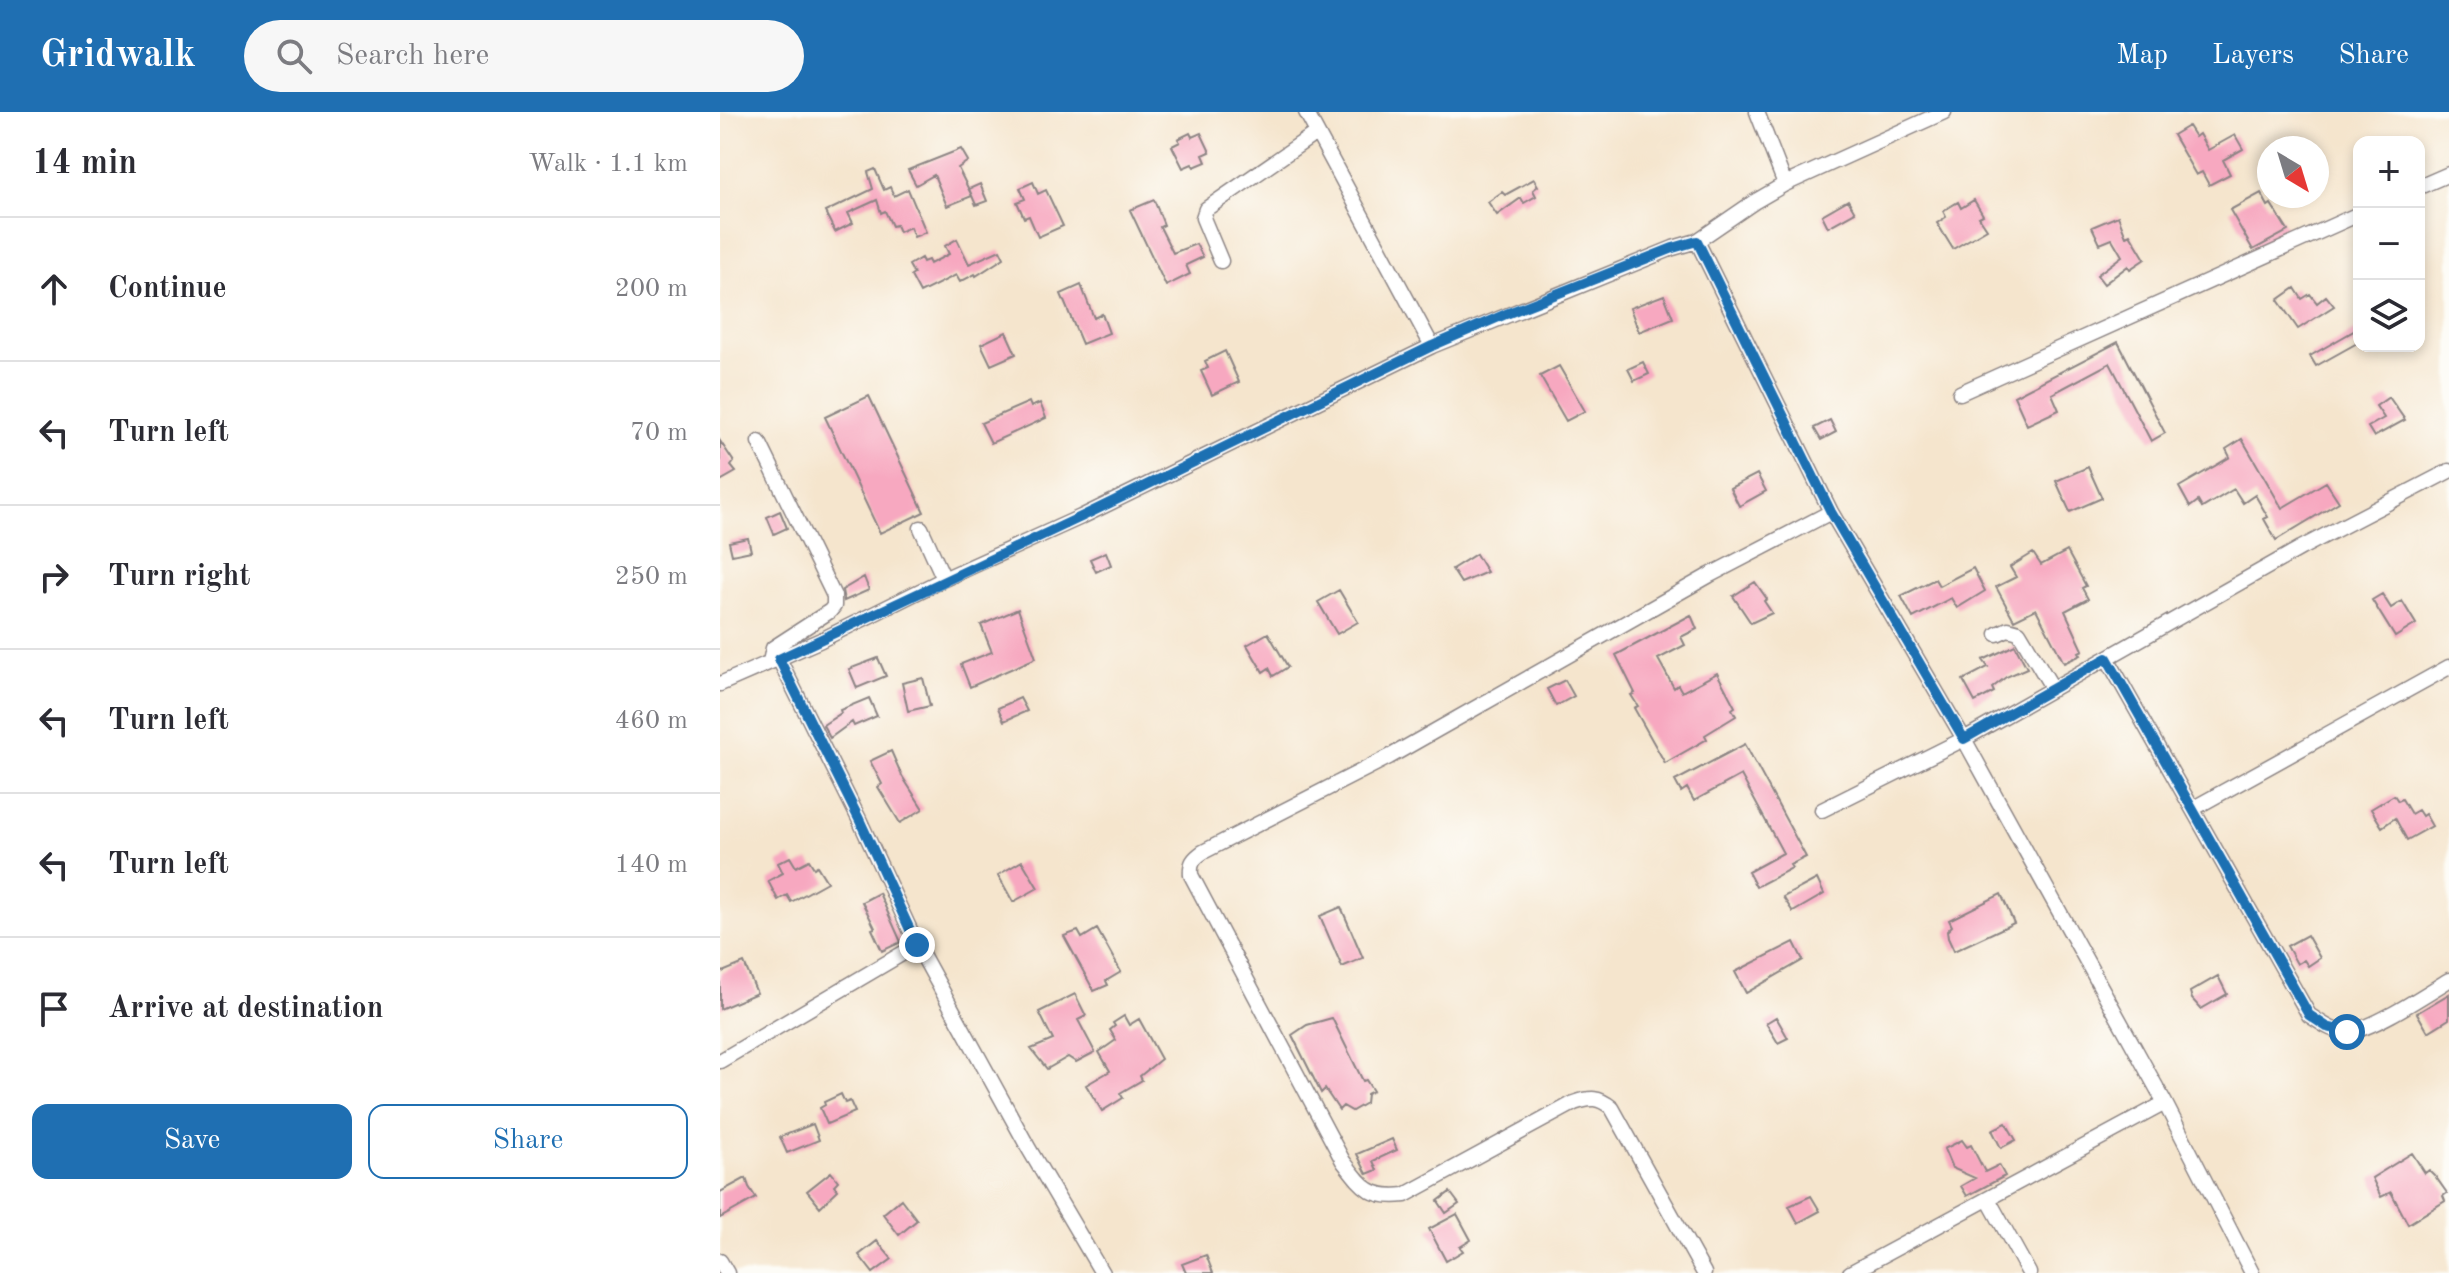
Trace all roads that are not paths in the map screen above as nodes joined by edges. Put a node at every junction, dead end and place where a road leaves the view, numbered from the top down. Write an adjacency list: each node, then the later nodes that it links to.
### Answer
1 (1306, 112): 4 (street)
2 (1757, 112): 6 (street)
3 (1944, 112): 6 (street)
4 (1316, 133): 10 (street); 11 (street)
5 (2449, 174): 7 (street)
6 (1785, 184): 9 (street)
7 (2425, 184)
8 (2353, 217): 12 (street)
9 (1697, 241): 11 (street); 15 (street)
10 (1221, 261)
11 (1432, 346): 17 (street)
12 (1960, 393)
13 (759, 442): 20 (street)
14 (2449, 471): 19 (street)
15 (1831, 512): 24 (street); 35 (street)
16 (921, 528): 17 (street)
17 (944, 579): 20 (street)
18 (1997, 634): 23 (street)
19 (2107, 658): 23 (street); 25 (street)
20 (774, 660): 22 (street); 27 (street)
21 (2449, 667): 25 (street)
22 (720, 684)
23 (2053, 689): 24 (street)
24 (1964, 739): 26 (street); 30 (street)
25 (2194, 808): 28 (street)
26 (1822, 810)
27 (917, 945): 29 (street); 34 (street)
28 (2449, 980)
29 (720, 1061)
30 (2165, 1103): 31 (street); 38 (street)
31 (1988, 1199): 36 (street); 37 (street)
32 (720, 1261): 33 (street)
33 (727, 1273)
34 (1102, 1273)
35 (1704, 1273)
36 (1850, 1273)
37 (2029, 1273)
38 (2252, 1273)

